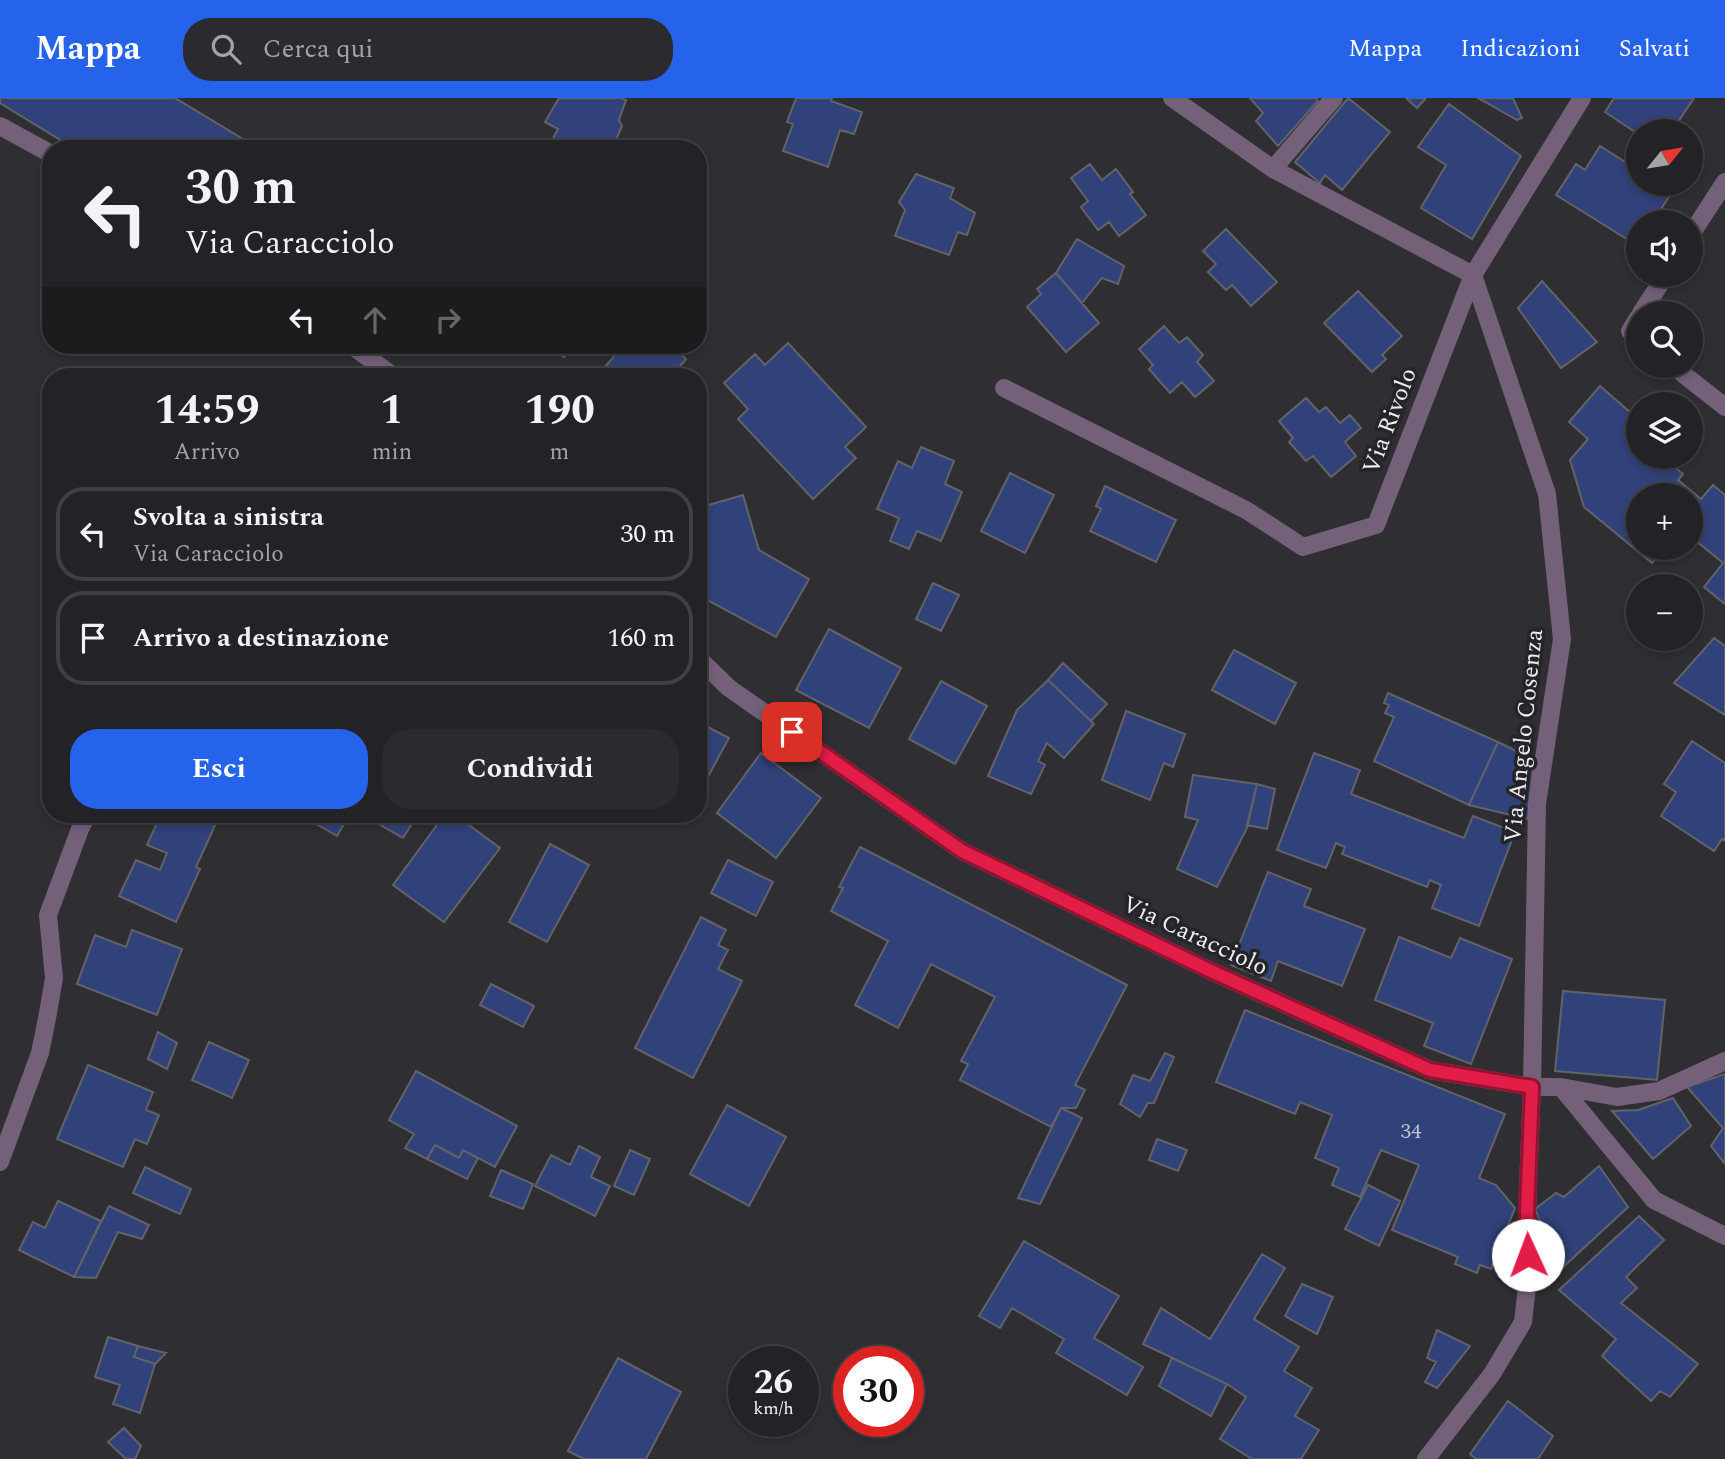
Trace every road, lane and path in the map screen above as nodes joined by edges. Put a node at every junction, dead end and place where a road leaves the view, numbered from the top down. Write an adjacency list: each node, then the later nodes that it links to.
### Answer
1 (1172, 98): 6 (street)
2 (1334, 98): 6 (street)
3 (1582, 98): 9 (street)
4 (0, 126): 5 (street)
5 (42, 149)
6 (1273, 169): 9 (street)
7 (1725, 182): 8 (street)
8 (1703, 216)
9 (1473, 275): 13 (street, Via Rivolo); 18 (street, Via Angelo Cosenza)
10 (363, 354): 11 (street)
11 (382, 368)
12 (1688, 378): 14 (street)
13 (1004, 388)
14 (1725, 407)
15 (707, 667): 18 (street, Via Caracciolo)
16 (83, 823): 20 (street)
17 (1725, 1060): 19 (street, Via Caracciolo)
18 (1532, 1087): 19 (street, Via Caracciolo); 22 (street, Via Angelo Cosenza)
19 (1561, 1087): 21 (street)
20 (0, 1161)
21 (1725, 1236)
22 (1426, 1459)

